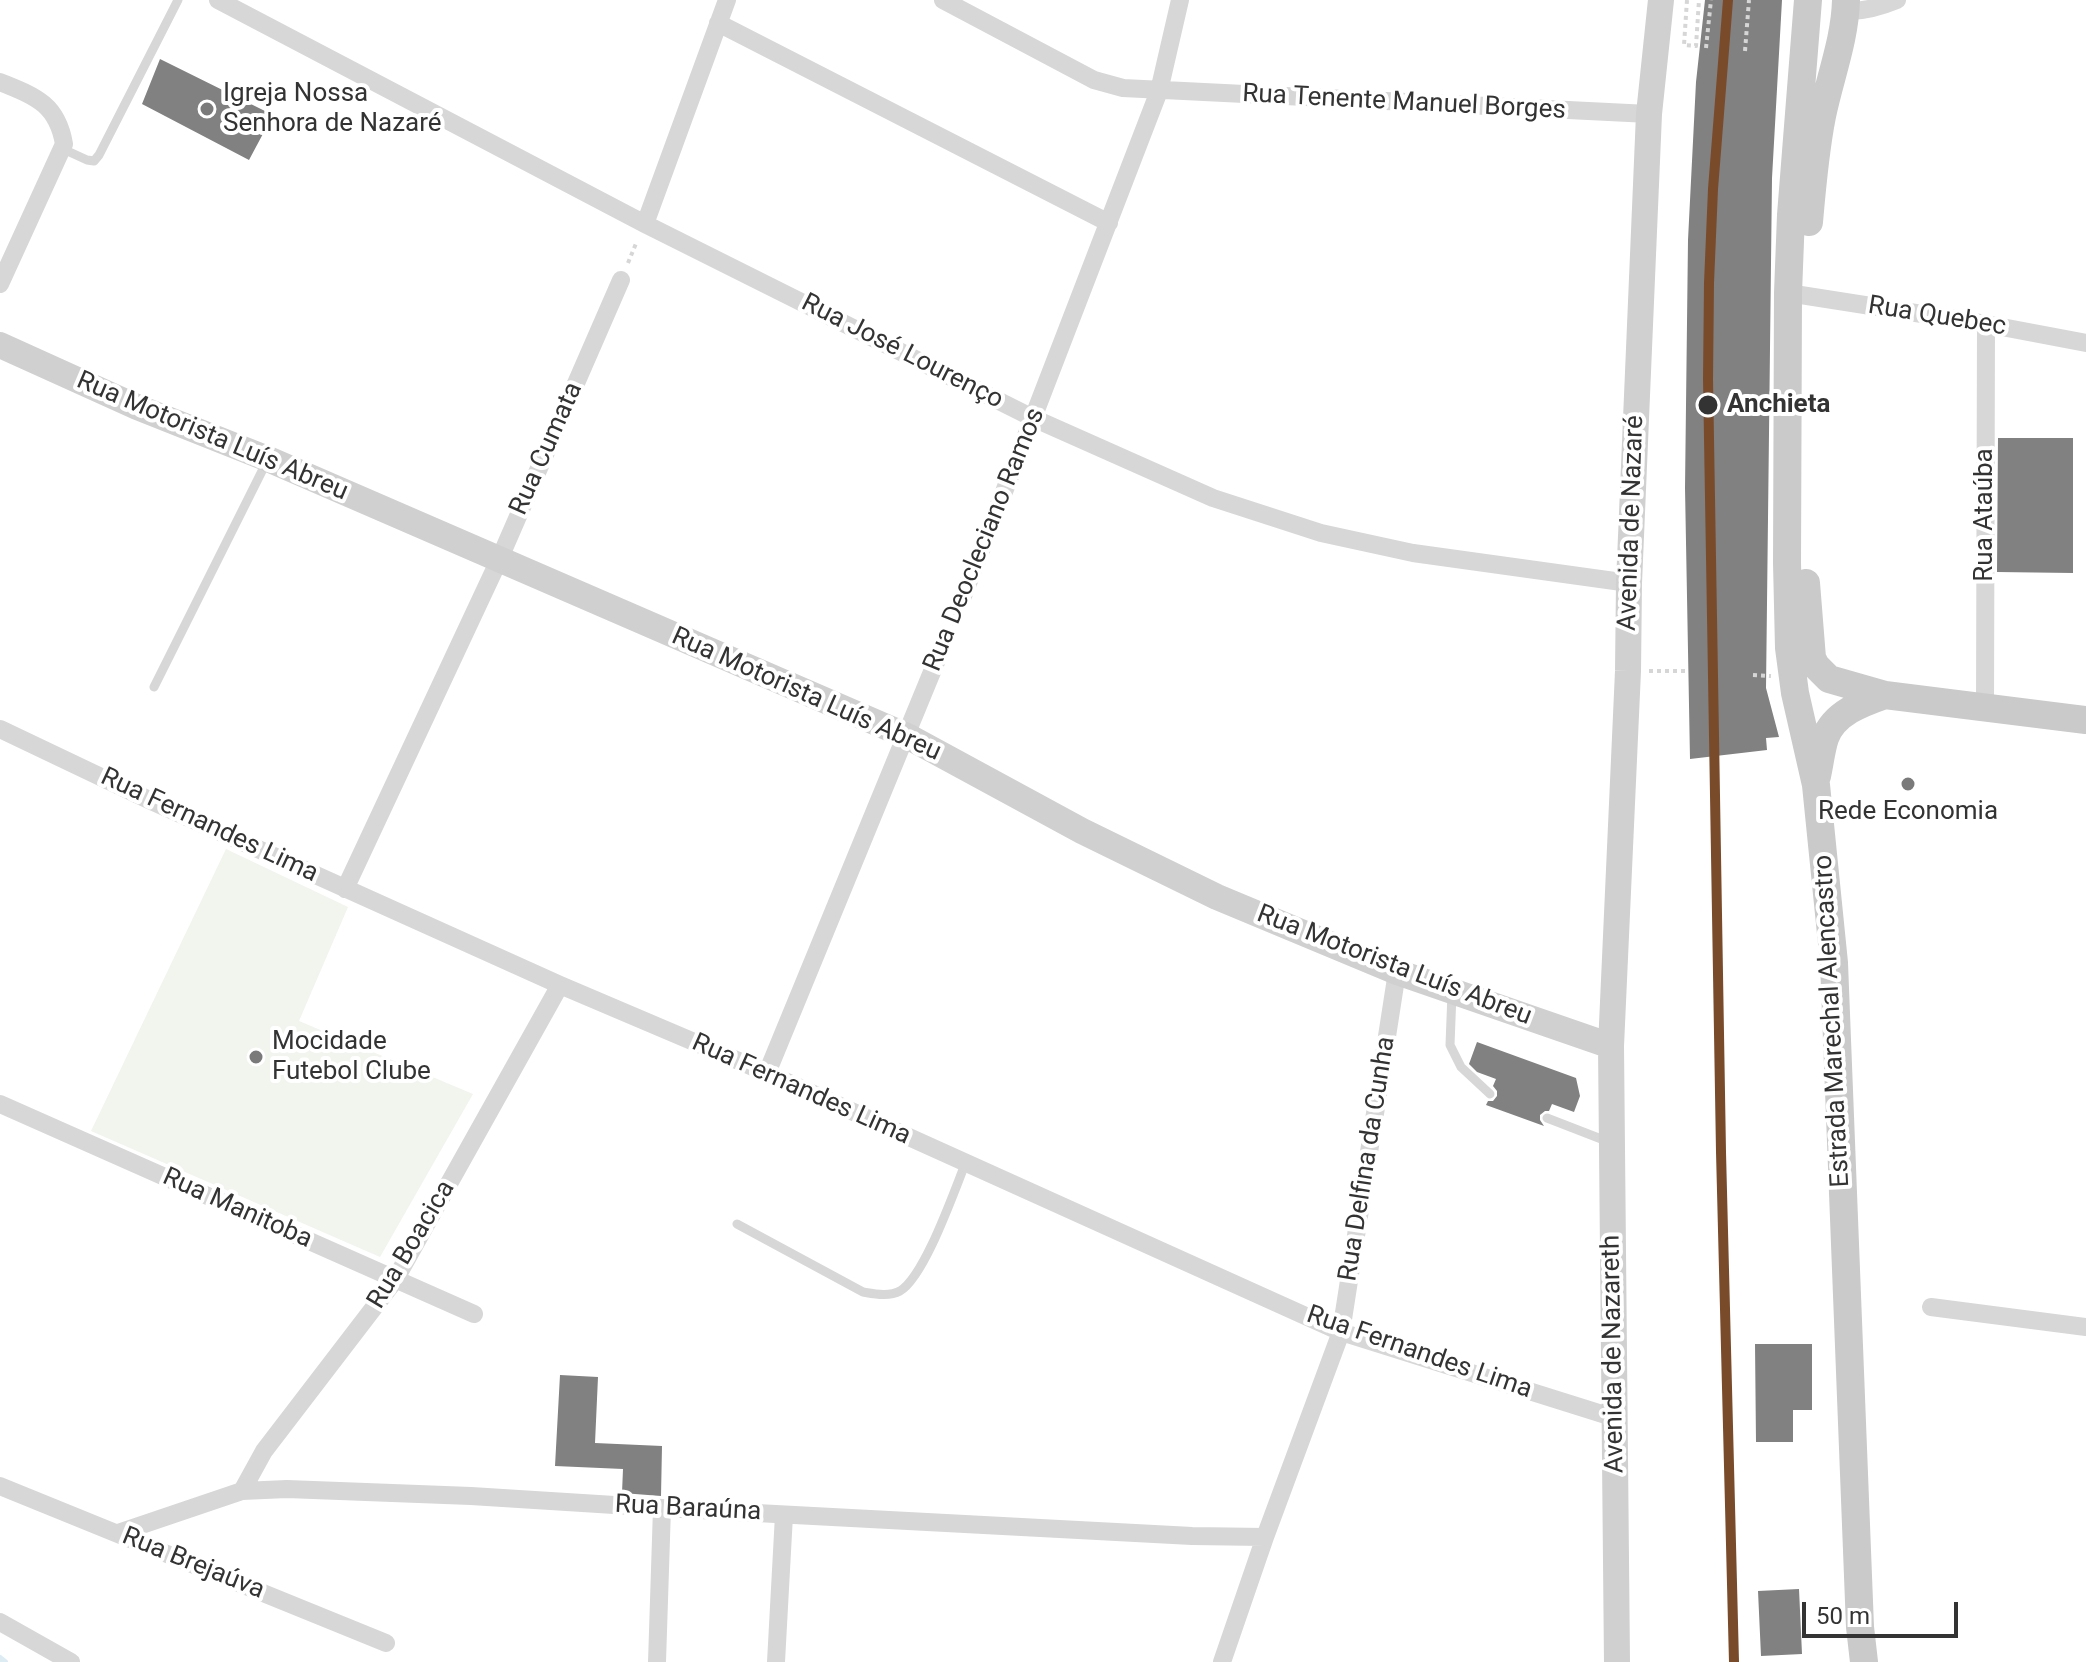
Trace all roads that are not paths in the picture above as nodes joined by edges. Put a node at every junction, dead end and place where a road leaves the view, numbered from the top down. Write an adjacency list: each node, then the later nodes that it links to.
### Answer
1 (178, 0): 14 (lane)
2 (218, 0): 16 (street, Rua José Lourenço)
3 (727, 0): 10 (street)
4 (943, 0): 12 (street, Rua Tenente Manuel Borges)
5 (1180, 0): 12 (street, Rua Deocleciano Ramos)
6 (1661, 0): 13 (main road, Avenida de Nazaré)
7 (1808, 0): 19 (main road, Estrada Marechal Alencastro)
8 (1897, 0): 9 (street)
9 (1838, 4): 19 (main road, Estrada Marechal Alencastro)
10 (718, 23): 15 (street); 16 (street)
11 (0, 82): 14 (street)
12 (1159, 91): 13 (street, Rua Tenente Manuel Borges); 15 (street, Rua Deocleciano Ramos)
13 (1649, 114): 26 (main road, Avenida de Nazaré)
14 (63, 149): 18 (street)
15 (1109, 223): 23 (street, Rua Deocleciano Ramos)
16 (645, 224): 23 (street, Rua José Lourenço)
17 (621, 280): 25 (street, Rua Cumata)
18 (0, 284)
19 (1797, 294): 20 (street, Rua Quebec); 30 (main road, Estrada Marechal Alencastro); 35 (main road, Estrada Marechal Alencastro)
20 (1986, 324): 21 (street, Rua Quebec); 31 (street, Rua Ataúba)
21 (2086, 343)
22 (0, 345): 24 (main road, Rua Motorista Luís Abreu)
23 (1033, 418): 26 (street, Rua José Lourenço); 27 (street, Rua Deocleciano Ramos)
24 (268, 459): 25 (main road, Rua Motorista Luís Abreu); 29 (lane)
25 (499, 560): 34 (main road, Rua Motorista Luís Abreu); 36 (street, Rua Cumata)
26 (1629, 583): 40 (main road, Avenida de Nazaré)
27 (963, 596)
28 (941, 650): 34 (street, Rua Deocleciano Ramos)
29 (154, 687)
30 (1885, 695): 31 (main road, Estrada Marechal Alencastro); 35 (main road)
31 (1985, 706): 32 (main road, Estrada Marechal Alencastro)
32 (2086, 720)
33 (0, 729): 36 (street, Rua Fernandes Lima)
34 (907, 736): 37 (main road, Rua Motorista Luís Abreu); 41 (street, Rua Deocleciano Ramos)
35 (1816, 785): 67 (main road, Estrada Marechal Alencastro)
36 (345, 889): 38 (street, Rua Fernandes Lima)
37 (1397, 972): 39 (main road, Rua Motorista Luís Abreu); 52 (street, Rua Delfina da Cunha)
38 (560, 985): 41 (street, Rua Fernandes Lima); 48 (street, Rua Boacica)
39 (1452, 992): 40 (main road, Rua Motorista Luís Abreu); 42 (lane)
40 (1611, 1046): 45 (main road, Avenida de Nazareth)
41 (767, 1073): 46 (street, Rua Fernandes Lima)
42 (1490, 1094)
43 (0, 1104): 48 (street, Rua Manitoba)
44 (1547, 1118): 45 (lane)
45 (1612, 1143): 53 (main road, Avenida de Nazareth)
46 (966, 1162): 47 (lane); 52 (street, Rua Fernandes Lima)
47 (737, 1224)
48 (395, 1280): 50 (street, Rua Manitoba); 55 (street, Rua Boacica)
49 (1931, 1307): 51 (street)
50 (474, 1314)
51 (2086, 1327)
52 (1341, 1332): 53 (street, Rua Fernandes Lima); 59 (street, Rua Delfina da Cunha)
53 (1615, 1418): 66 (main road, Avenida de Nazareth)
54 (0, 1486): 58 (street, Rua Brejaúva)
55 (242, 1491): 56 (street, Rua Baraúna); 58 (street, Rua Baraúna)
56 (662, 1508): 57 (street, Rua Baraúna); 63 (street)
57 (784, 1515): 59 (street, Rua Baraúna); 64 (street)
58 (118, 1533): 61 (street, Rua Brejaúva)
59 (1265, 1537): 65 (street, Rua Delfina da Cunha)
60 (0, 1622): 62 (street)
61 (386, 1643)
62 (71, 1662)
63 (657, 1662)
64 (776, 1662)
65 (1222, 1662)
66 (1617, 1662)
67 (1864, 1662)

